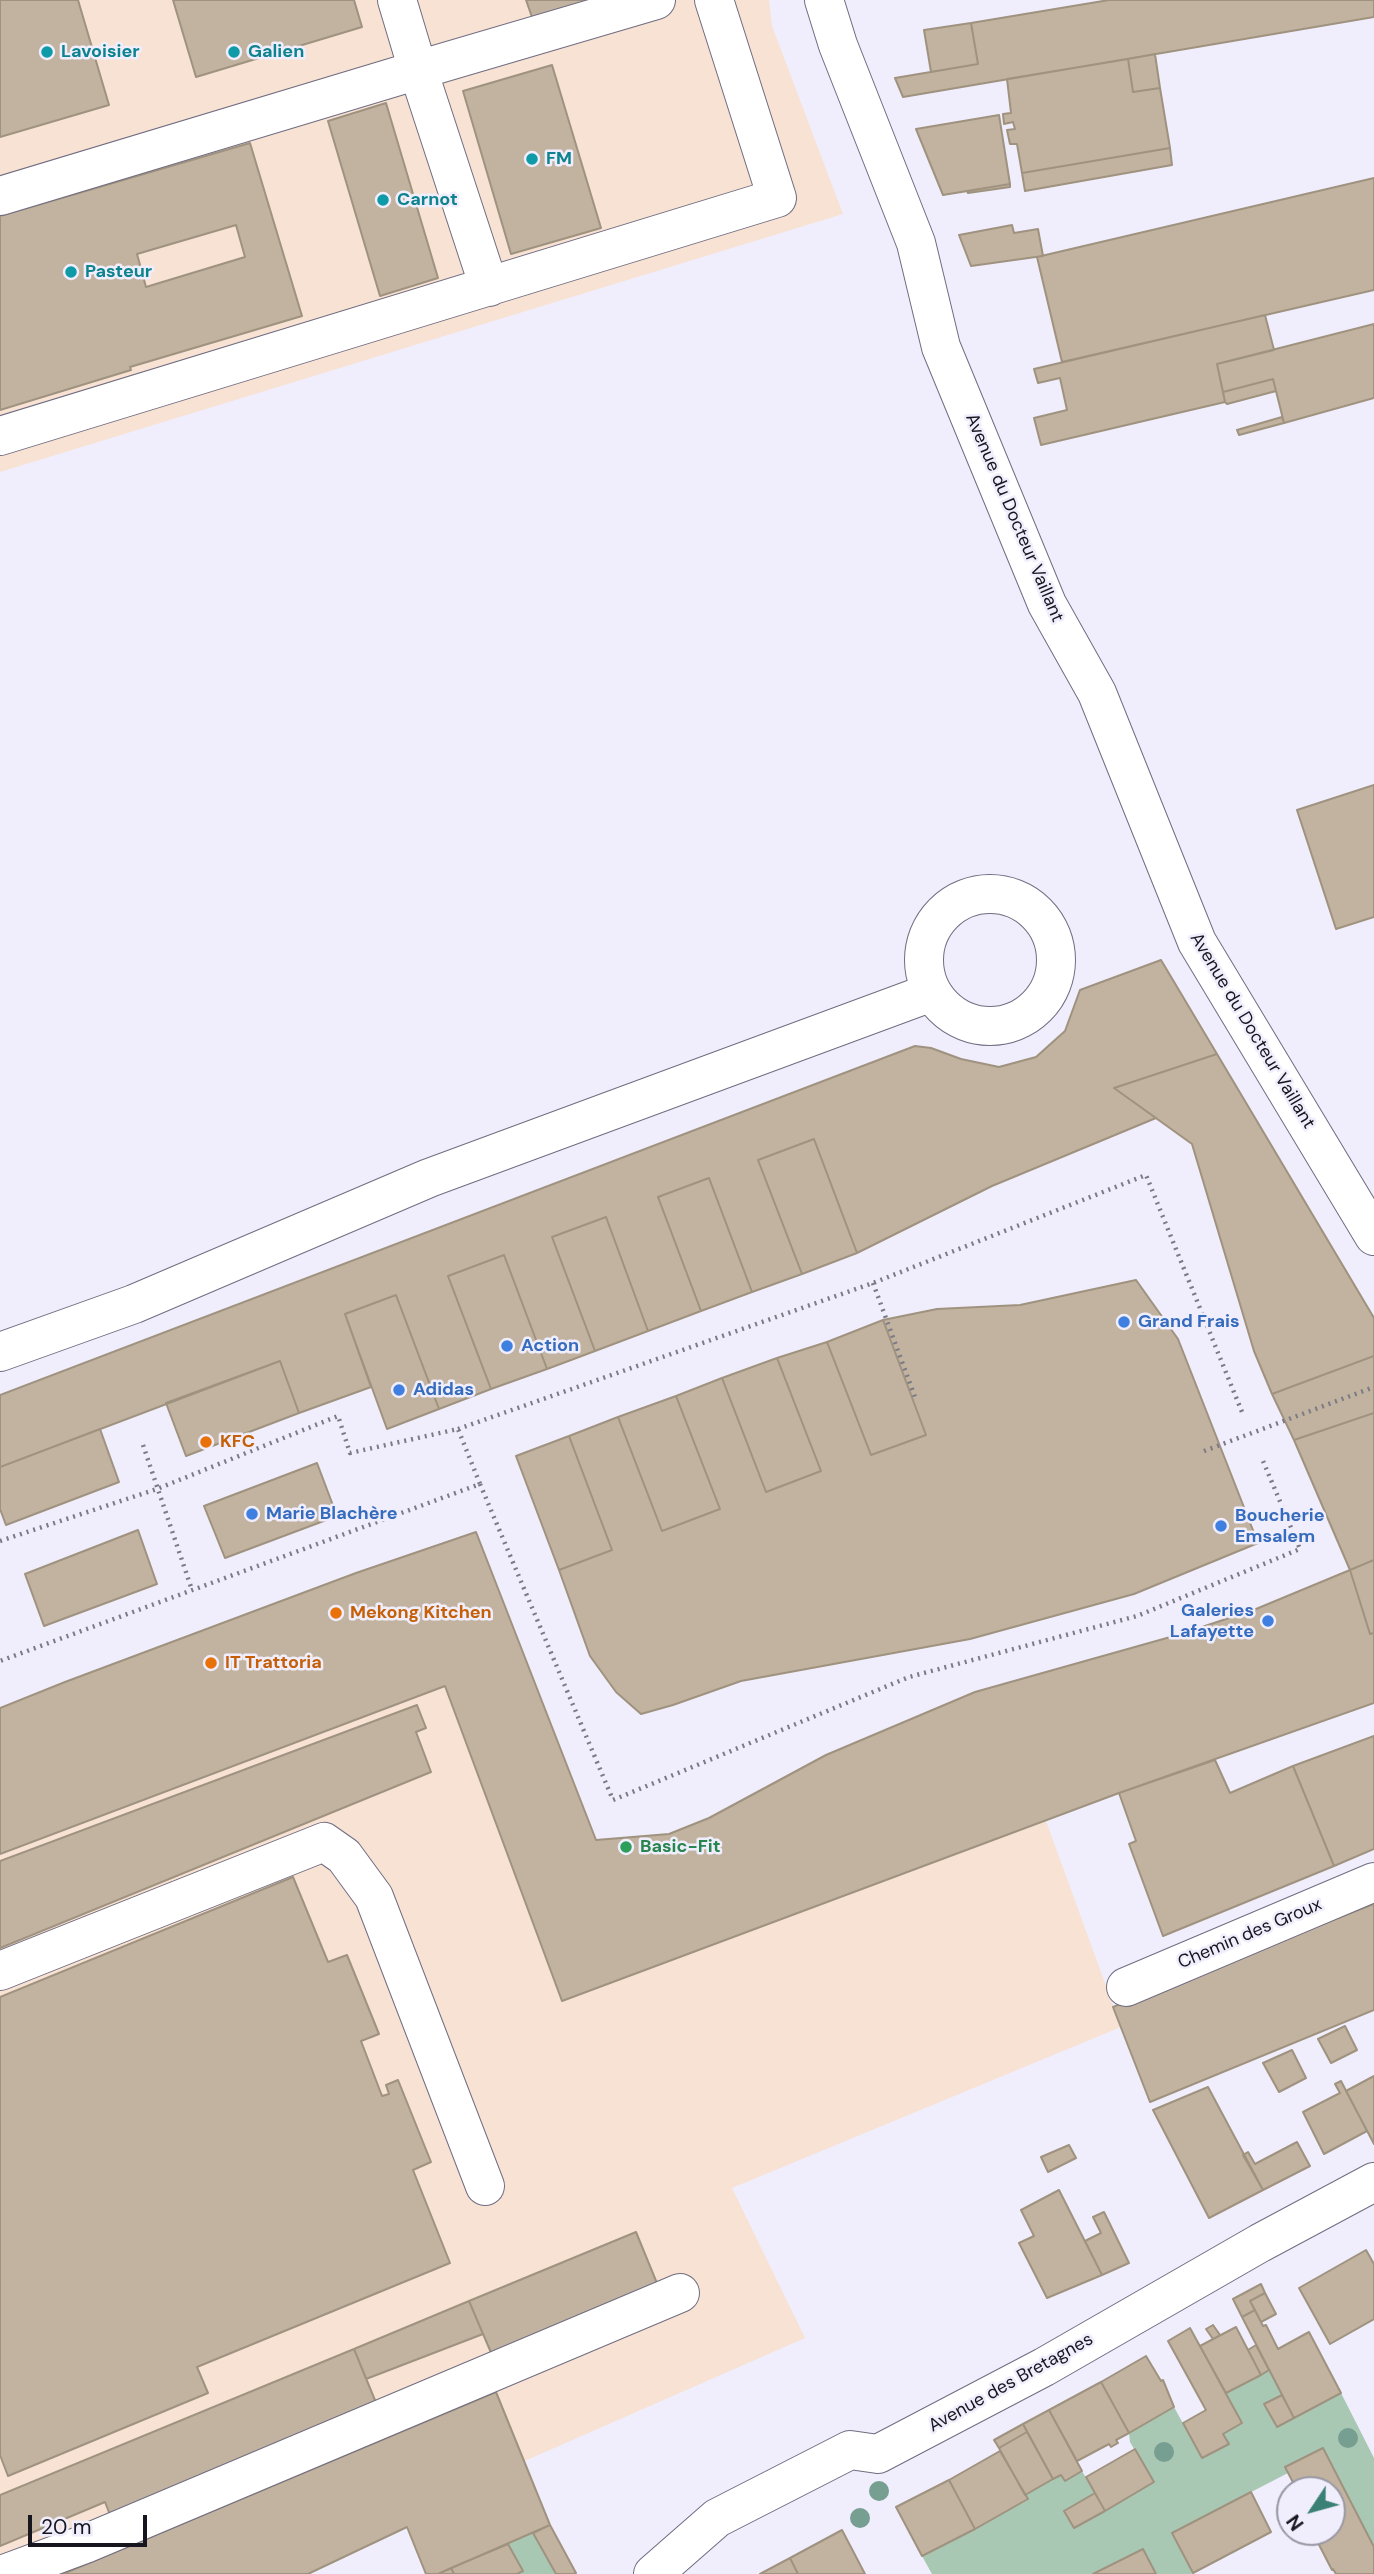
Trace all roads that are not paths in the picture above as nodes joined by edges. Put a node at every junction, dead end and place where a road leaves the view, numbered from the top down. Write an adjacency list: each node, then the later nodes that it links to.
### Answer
1 (397, 0): 5 (street)
2 (656, 0): 5 (street)
3 (714, 0): 7 (street)
4 (824, 0): 10 (street, Avenue du Docteur Vaillant)
5 (418, 70): 6 (street); 7 (street)
6 (0, 195)
7 (489, 287): 8 (street)
8 (0, 436)
9 (932, 992): 11 (street)
10 (1374, 1236)
11 (0, 1352)
12 (1374, 1882): 14 (street, Chemin des Groux)
13 (0, 1971): 16 (street)
14 (1126, 1987)
15 (1374, 2182): 19 (street, Avenue des Bretagnes)
16 (485, 2186)
17 (680, 2293): 18 (street)
18 (4, 2574)
19 (653, 2574)

